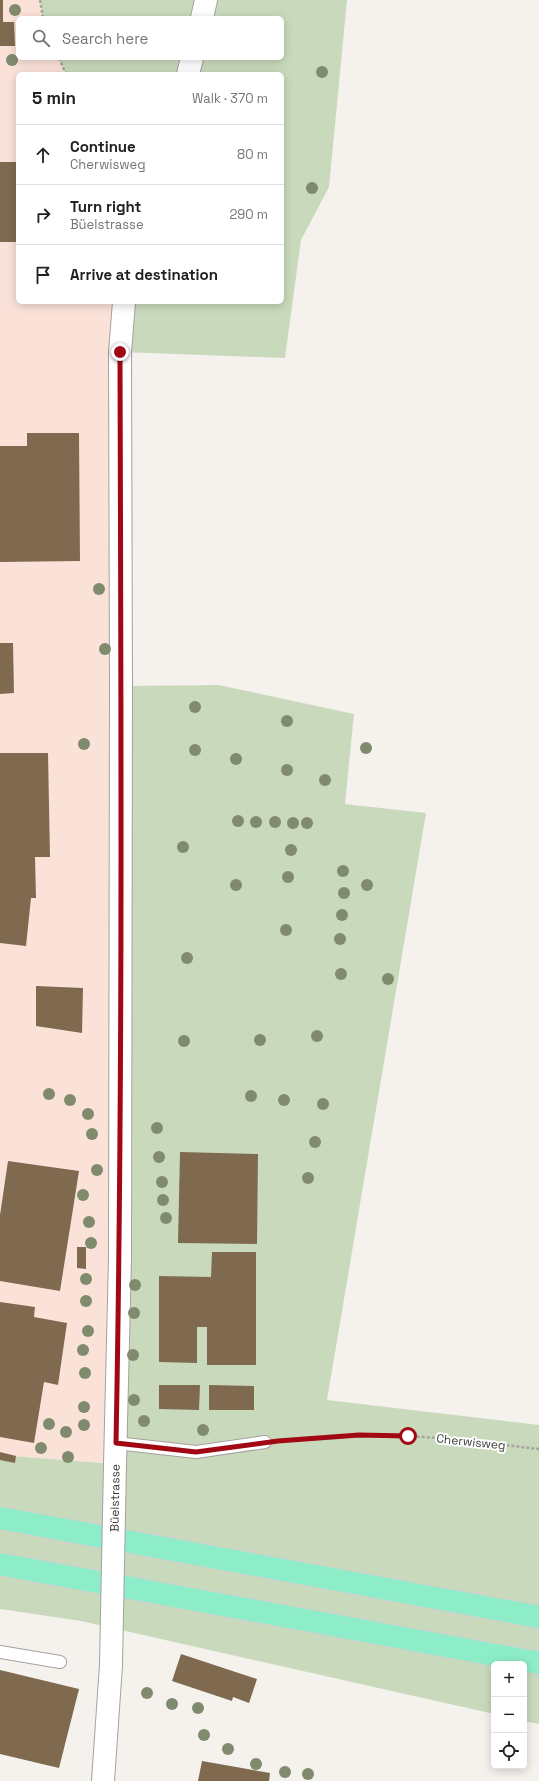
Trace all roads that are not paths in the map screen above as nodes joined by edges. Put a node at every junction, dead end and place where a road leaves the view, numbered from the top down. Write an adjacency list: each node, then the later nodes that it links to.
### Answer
1 (206, 0): 2 (street)
2 (202, 16)
3 (192, 60): 4 (street)
4 (188, 72)
5 (124, 304): 7 (street, Büelstrasse)
6 (265, 1442): 7 (lane)
7 (116, 1443): 14 (street, Büelstrasse, bridge)
8 (0, 1518): 10 (highway)
9 (0, 1564): 13 (highway)
10 (539, 1617)
11 (0, 1652): 12 (lane)
12 (60, 1662)
13 (539, 1663)
14 (103, 1781)

